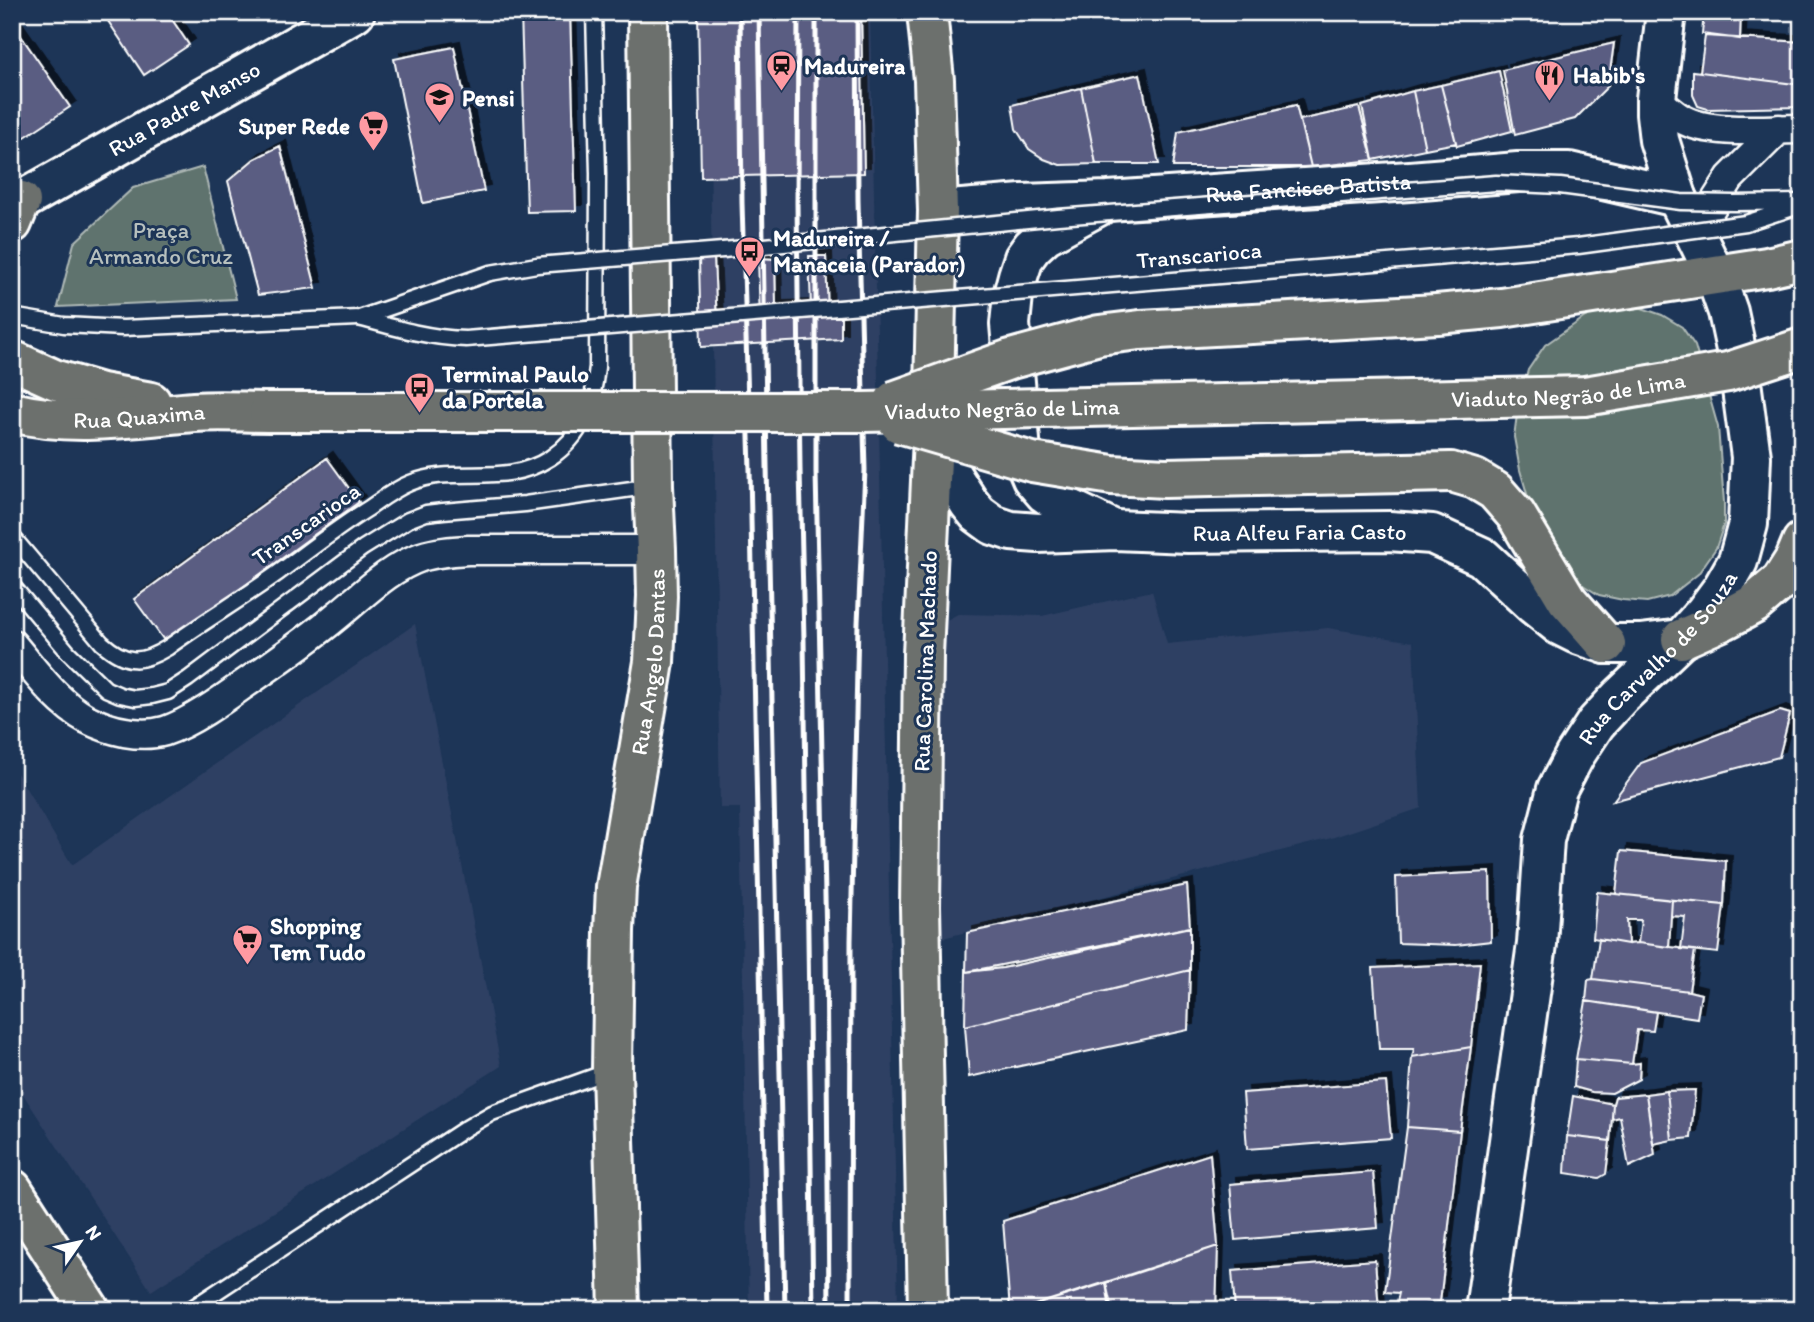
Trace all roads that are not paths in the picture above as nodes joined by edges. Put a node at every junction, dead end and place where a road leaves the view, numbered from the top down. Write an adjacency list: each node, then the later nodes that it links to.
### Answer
1 (355, 12): 6 (main road, Rua Padre Manso)
2 (594, 12): 27 (lane, Transcarioca)
3 (648, 12): 25 (main road, Rua Angelo Dantas)
4 (927, 12): 13 (main road, Rua Carolina Machado)
5 (1665, 12): 7 (main road, Rua Carvalho de Souza)
6 (316, 22): 12 (main road, Rua Padre Manso)
7 (1656, 99): 8 (street); 9 (main road, Rua Carvalho de Souza)
8 (1791, 129): 14 (street)
9 (1677, 197): 10 (main road, Rua Fancisco Batista); 14 (main road, Rua Carvalho de Souza)
10 (1108, 201): 13 (main road, Rua Fancisco Batista); 26 (main road)
11 (1802, 203): 18 (lane, Transcarioca, bridge); 18 (lane, Transcarioca, bridge)
12 (15, 210)
13 (938, 211): 24 (main road, Rua Carolina Machado)
14 (1695, 233): 16 (main road, Rua Carvalho de Souza)
15 (1802, 259): 16 (main road)
16 (1715, 275): 23 (main road, bridge); 31 (main road, Rua Carvalho de Souza)
17 (12, 316): 18 (lane, Transcarioca)
18 (359, 318)
19 (1802, 348): 23 (main road, Viaduto Negrão de Lima, bridge)
20 (12, 360): 21 (main road, Rua Quaxima)
21 (198, 411): 22 (main road, Rua Quaxima); 23 (main road, Viaduto Negrão de Lima, bridge)
22 (12, 412)
23 (864, 412): 33 (main road, bridge)
24 (933, 437): 26 (main road, Rua Alfeu Faria Casto); 39 (main road, Rua Carolina Machado)
25 (653, 486): 29 (main road, Rua Angelo Dantas); 30 (lane)
26 (1115, 530): 33 (main road, Rua Alfeu Faria Casto)
27 (12, 536)
28 (1802, 542): 31 (main road)
29 (656, 550): 32 (street); 34 (main road, Rua Angelo Dantas)
30 (12, 585)
31 (1681, 639): 33 (main road, Rua Alfeu Faria Casto); 40 (main road, Rua Carvalho de Souza)
32 (12, 644)
33 (1606, 644)
34 (612, 1070): 37 (lane); 38 (main road, Rua Angelo Dantas)
35 (12, 1189): 36 (main road)
36 (90, 1310)
37 (189, 1310)
38 (619, 1310)
39 (928, 1310)
40 (1485, 1310)

